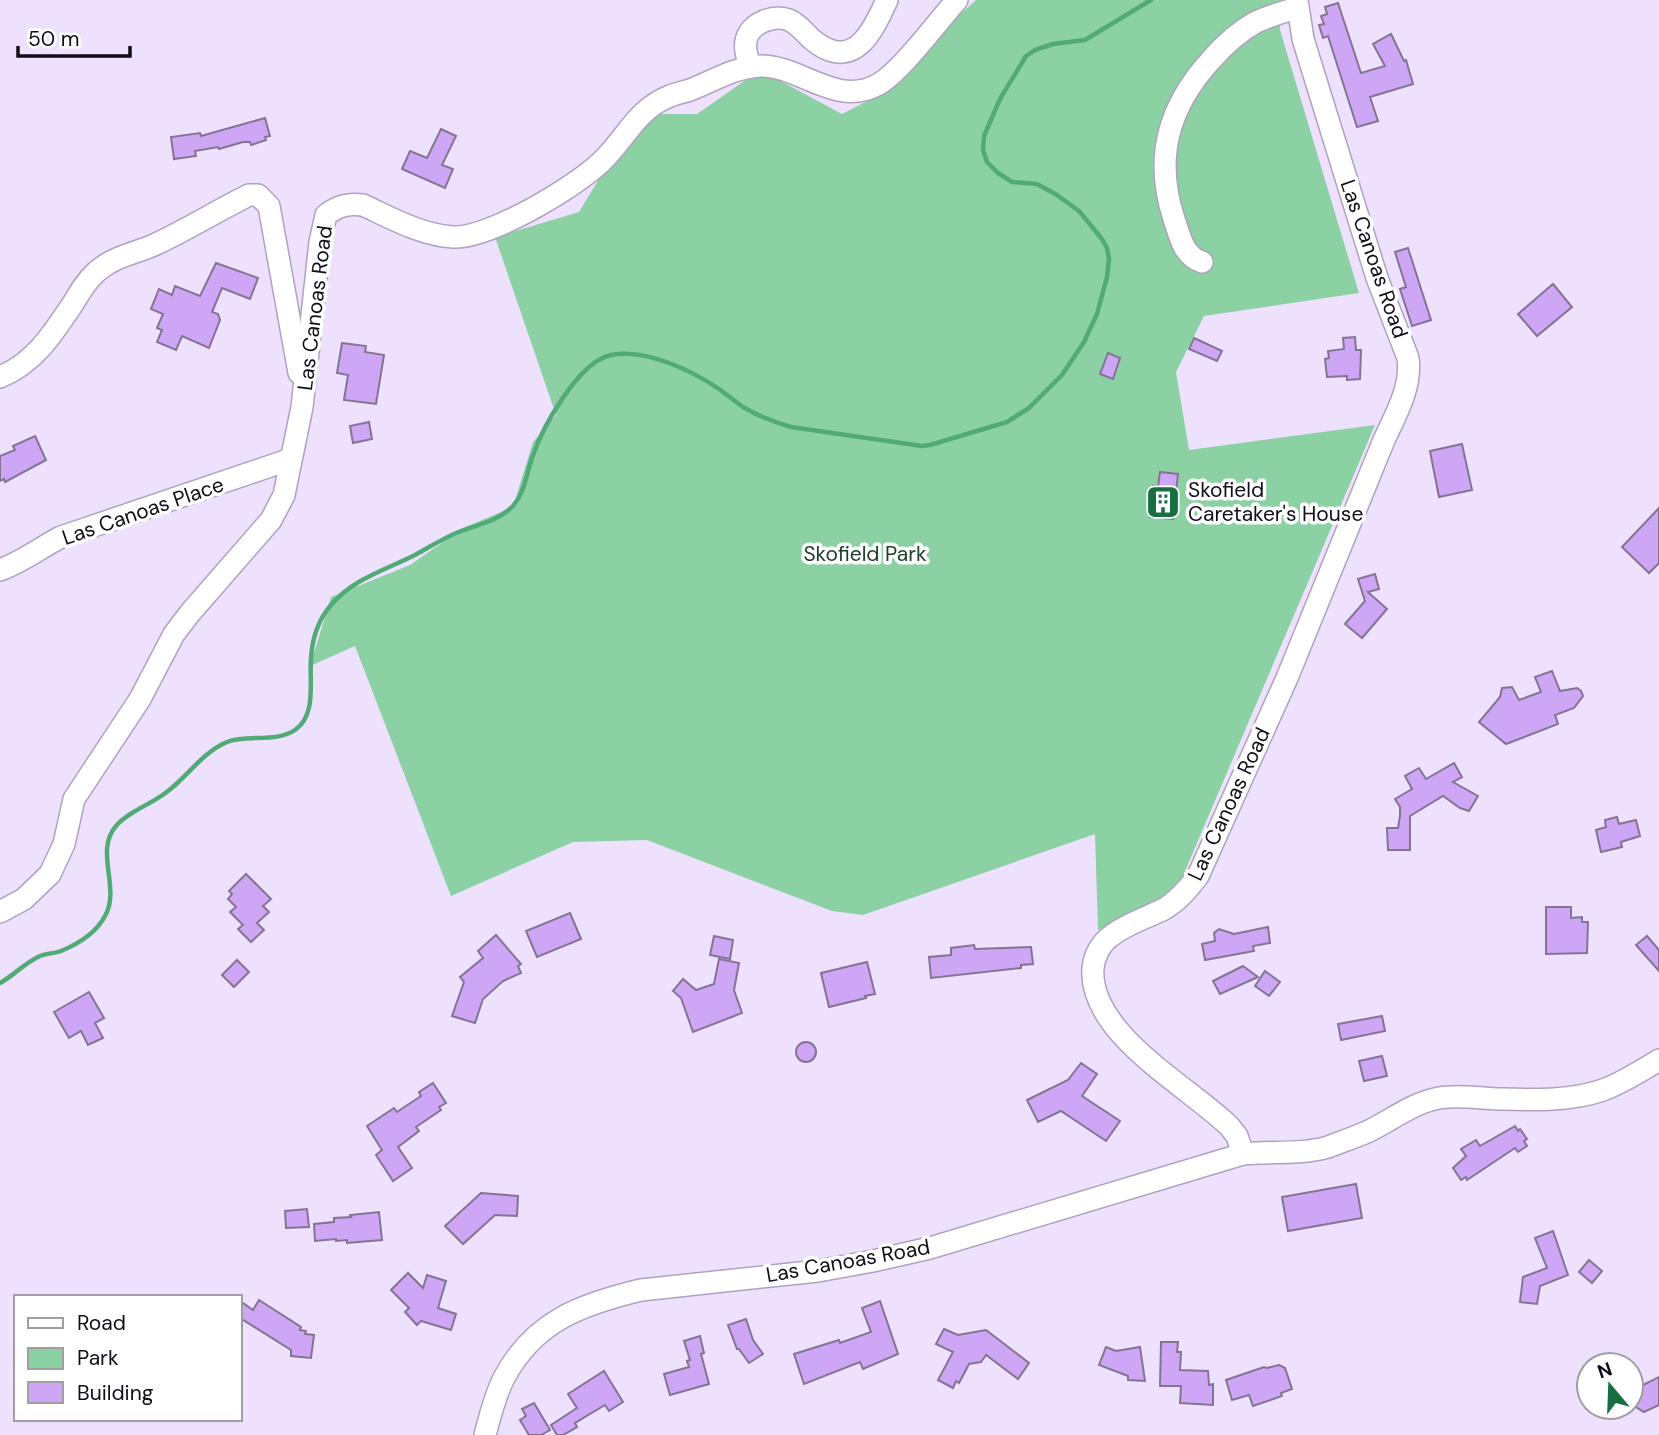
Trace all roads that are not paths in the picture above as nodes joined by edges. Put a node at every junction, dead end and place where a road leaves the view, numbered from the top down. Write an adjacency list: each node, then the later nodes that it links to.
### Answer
1 (887, 0): 4 (street)
2 (957, 0): 4 (street, Las Canoas Road)
3 (1297, 4): 5 (street); 12 (street, Las Canoas Road)
4 (750, 67): 7 (street, Las Canoas Road)
5 (1202, 262)
6 (0, 377): 7 (street)
7 (303, 395): 8 (street, Las Canoas Road)
8 (291, 459): 9 (street, Las Canoas Place); 10 (street, Las Canoas Road)
9 (0, 570)
10 (0, 912)
11 (1659, 1060): 12 (street)
12 (1243, 1154): 13 (street, Las Canoas Road)
13 (485, 1435)

